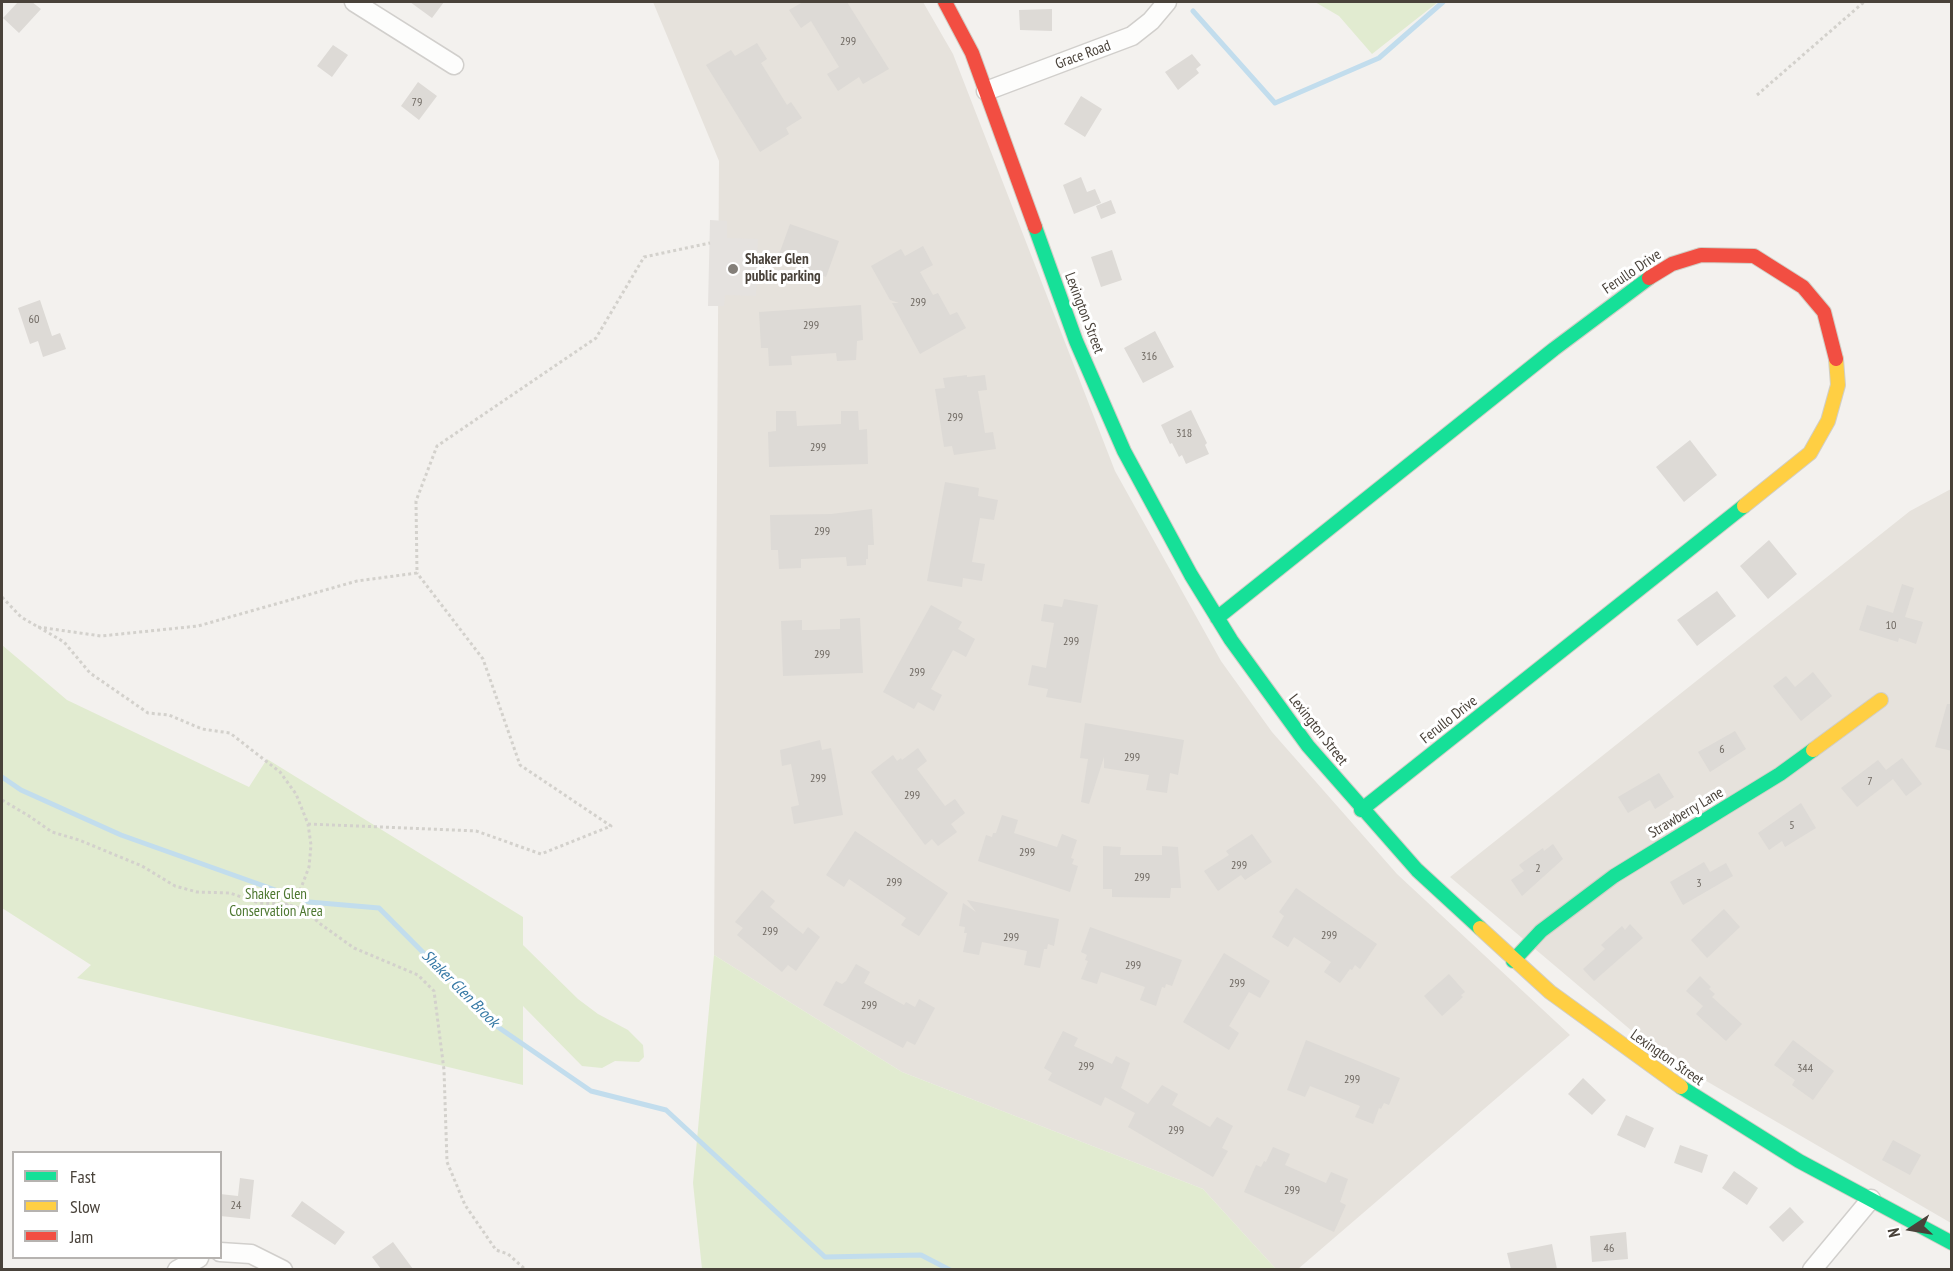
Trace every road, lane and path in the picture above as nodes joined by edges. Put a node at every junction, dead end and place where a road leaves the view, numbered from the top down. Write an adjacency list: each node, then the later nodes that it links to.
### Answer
1 (354, 2): 5 (street)
2 (945, 2): 6 (street, Lexington Street)
3 (1167, 2): 6 (street, Grace Road)
4 (1864, 2): 7 (path)
5 (453, 65)
6 (986, 91): 11 (street, Lexington Street)
7 (1757, 94)
8 (710, 243): 9 (path)
9 (417, 573): 12 (path); 16 (path)
10 (2, 597): 12 (path)
11 (1217, 618): 15 (street, Lexington Street); 15 (street, Ferullo Drive)
12 (38, 627): 16 (path)
13 (1881, 700): 18 (street, Strawberry Lane)
14 (2, 800): 17 (path)
15 (1361, 810): 18 (street, Lexington Street)
16 (308, 824): 17 (path, bridge)
17 (286, 906): 25 (path)
18 (1513, 961): 19 (street, Lexington Street)
19 (1871, 1199): 20 (street, Lexington Street); 26 (street)
20 (1952, 1243)
21 (222, 1252): 24 (street)
22 (195, 1259): 23 (street)
23 (177, 1269)
24 (283, 1269)
25 (526, 1269)
26 (1812, 1269)

